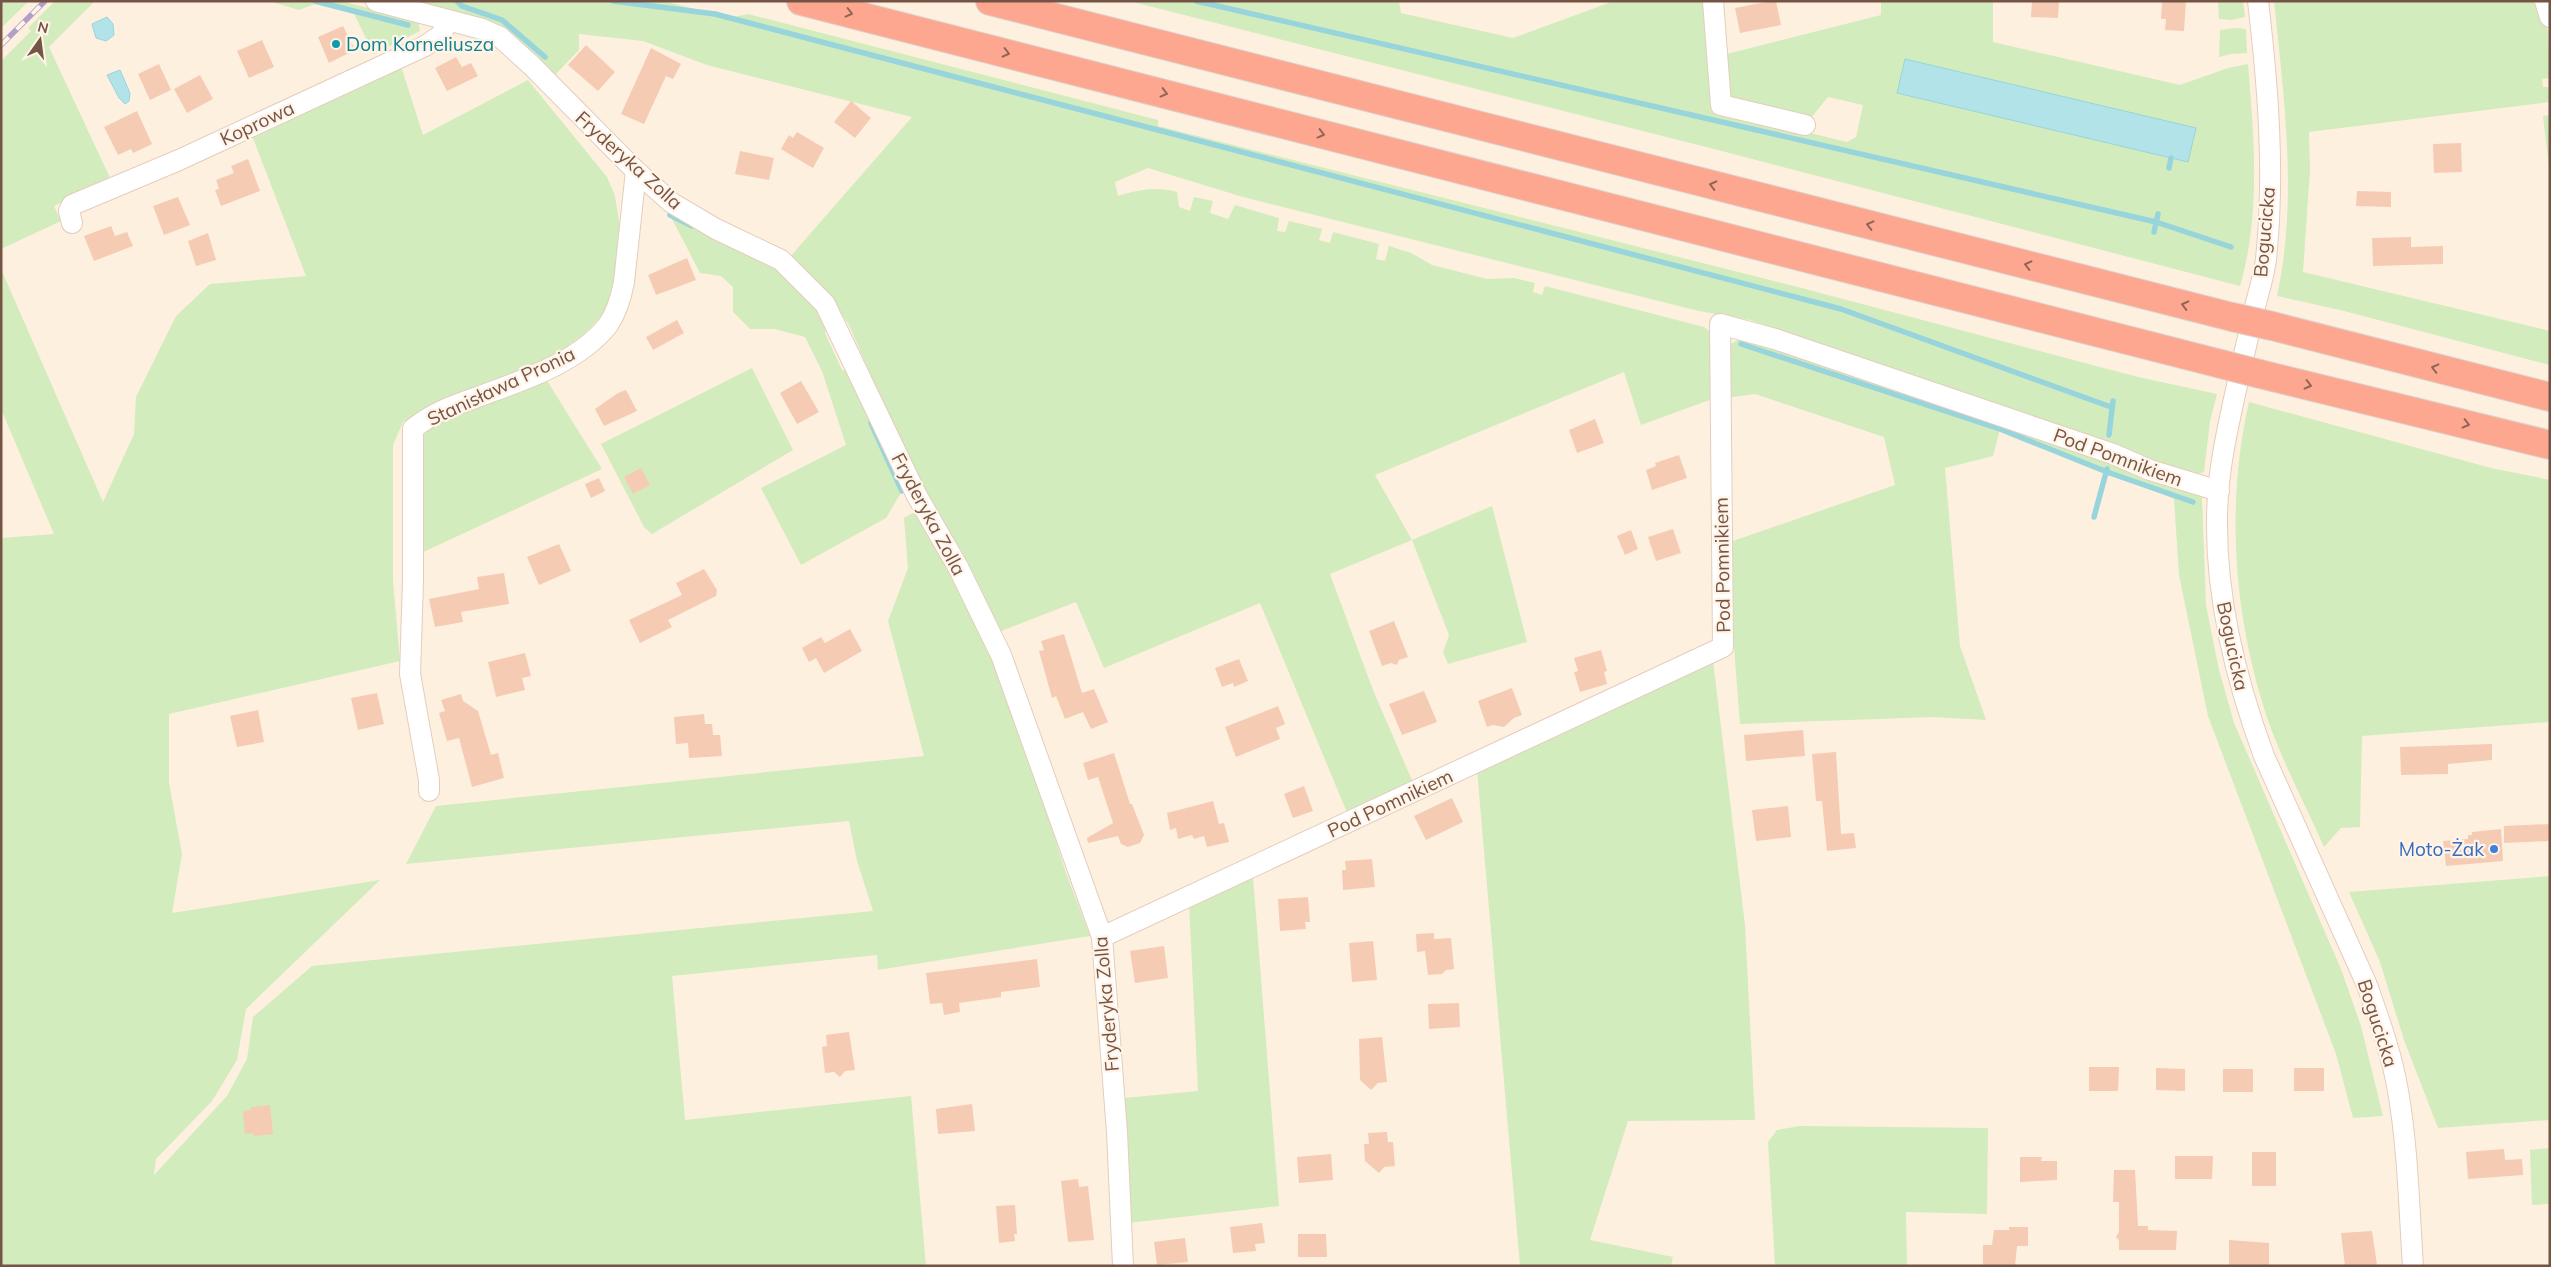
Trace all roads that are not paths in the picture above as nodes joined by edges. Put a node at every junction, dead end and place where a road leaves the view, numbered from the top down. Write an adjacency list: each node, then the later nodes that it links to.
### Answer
1 (376, 1): 8 (street, Fryderyka Zolla)
2 (801, 1): 13 (highway, one-way to 13, bridge)
3 (990, 1): 12 (highway, one-way to 3, bridge)
4 (1713, 1): 9 (street)
5 (2258, 1): 14 (street, Bogucicka)
6 (2545, 1): 7 (street)
7 (2550, 17)
8 (448, 20): 10 (street, Fryderyka Zolla); 11 (street, Koprowa)
9 (1805, 125)
10 (636, 172): 15 (street, Stanisława Pronia); 16 (street, Fryderyka Zolla)
11 (72, 223)
12 (2550, 397)
13 (2550, 444)
14 (2219, 491): 16 (street, Pod Pomnikiem); 18 (street, Bogucicka)
15 (429, 792)
16 (1102, 937): 17 (street, Fryderyka Zolla)
17 (1123, 1266)
18 (2413, 1266)

